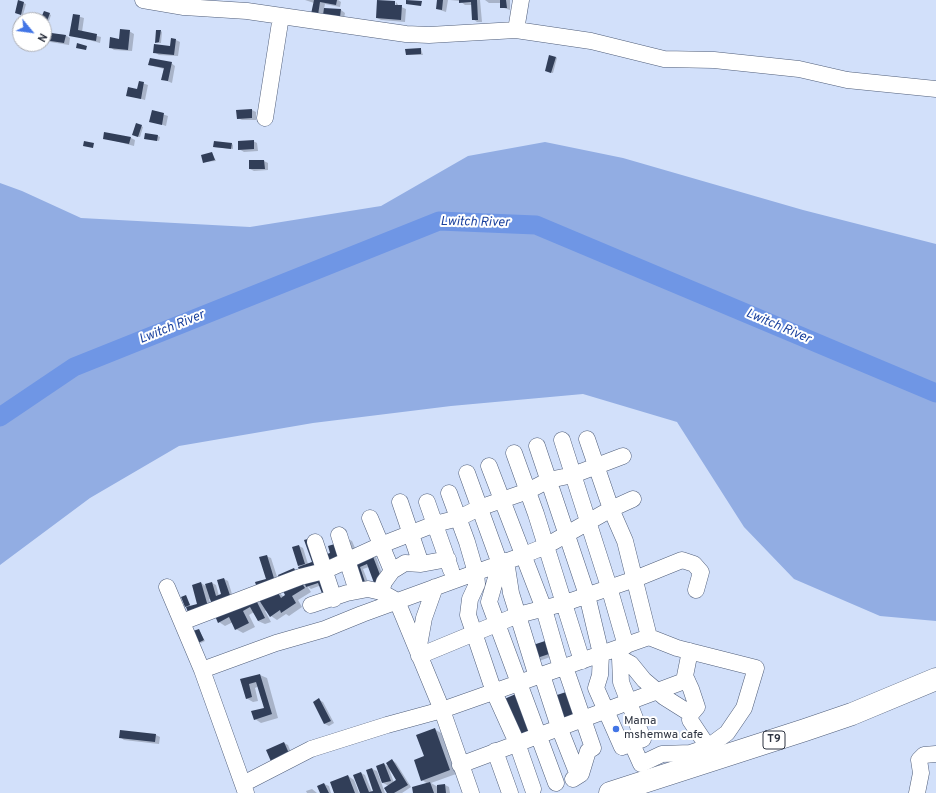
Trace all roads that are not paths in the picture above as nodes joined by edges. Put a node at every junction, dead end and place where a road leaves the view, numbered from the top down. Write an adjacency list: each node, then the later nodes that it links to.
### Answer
1 (143, 0): 3 (street)
2 (521, 0): 5 (street)
3 (204, 4): 4 (street)
4 (281, 16): 5 (street); 7 (street)
5 (516, 30): 6 (street)
6 (936, 89)
7 (265, 118)
8 (562, 440): 16 (street)
9 (587, 440): 13 (street)
10 (537, 446): 17 (street)
11 (514, 453): 18 (street)
12 (623, 456): 13 (street)
13 (595, 465): 16 (street); 25 (street)
14 (489, 466): 21 (street)
15 (467, 473): 24 (street)
16 (573, 475): 17 (street); 28 (street)
17 (549, 480): 18 (street); 32 (street)
18 (528, 491): 21 (street); 35 (street)
19 (449, 493): 27 (street)
20 (633, 499): 25 (street)
21 (502, 500): 24 (street); 36 (street)
22 (400, 502): 30 (street)
23 (427, 502): 29 (street)
24 (479, 508): 27 (street); 39 (street)
25 (610, 509): 28 (street); 44 (street)
26 (370, 518): 34 (street)
27 (459, 518): 29 (street); 43 (street)
28 (588, 522): 32 (street); 48 (street)
29 (435, 524): 30 (street); 37 (street)
30 (412, 534): 34 (street); 40 (street)
31 (339, 535): 38 (street)
32 (568, 535): 35 (street); 52 (street)
33 (315, 542): 41 (street)
34 (381, 545): 38 (street); 42 (street)
35 (546, 546): 36 (street); 55 (street)
36 (524, 555): 39 (street); 57 (street)
37 (448, 559): 40 (street); 45 (street)
38 (348, 561): 41 (street); 50 (street)
39 (503, 562): 43 (street); 58 (street); 60 (street)
40 (421, 564): 42 (street)
41 (324, 571): 53 (street); 59 (street)
42 (392, 571): 51 (street)
43 (476, 573): 45 (street); 61 (street)
44 (635, 579): 48 (street); 49 (street); 62 (street)
45 (454, 581): 47 (street)
46 (167, 586): 59 (street)
47 (435, 587): 54 (street); 66 (street)
48 (610, 587): 52 (street); 63 (street)
49 (696, 590)
50 (357, 591): 51 (street); 53 (street)
51 (381, 592): 54 (street)
52 (587, 595): 55 (street); 65 (street)
53 (334, 599): 56 (street)
54 (397, 602): 66 (street); 69 (street)
55 (565, 603): 57 (street); 67 (street)
56 (311, 605)
57 (544, 608): 58 (street); 68 (street)
58 (518, 615): 60 (street); 70 (street)
59 (182, 622): 69 (street)
60 (497, 624): 61 (street); 73 (street)
61 (474, 634): 66 (street); 75 (street)
62 (649, 637): 63 (street); 64 (street)
63 (621, 651): 65 (street); 74 (street); 76 (street)
64 (690, 651): 72 (street); 86 (street)
65 (601, 654): 67 (street); 78 (street)
66 (419, 655): 77 (street)
67 (582, 661): 68 (street)
68 (563, 667): 70 (street); 80 (street)
69 (202, 670): 90 (street)
70 (539, 676): 73 (street); 81 (street)
71 (936, 679): 86 (highway, T9)
72 (687, 680): 74 (street); 79 (street)
73 (518, 683): 75 (street); 82 (street)
74 (655, 690): 76 (street); 79 (street)
75 (494, 692): 77 (street); 83 (street)
76 (627, 701): 78 (street); 84 (street)
77 (442, 710): 88 (street); 90 (street)
78 (605, 710): 80 (street); 84 (street)
79 (691, 714): 86 (street)
80 (584, 718): 81 (street); 81 (street)
81 (559, 726): 82 (street)
82 (539, 734): 83 (street); 89 (street)
83 (516, 744): 85 (street); 91 (street)
84 (632, 744): 86 (street)
85 (494, 752): 88 (street); 93 (street)
86 (710, 753): 94 (highway, T9)
87 (936, 754): 95 (street)
88 (460, 765): 92 (street)
89 (556, 783)
90 (244, 789)
91 (533, 789)
92 (471, 793)
93 (510, 793)
94 (610, 793)
95 (917, 793)

